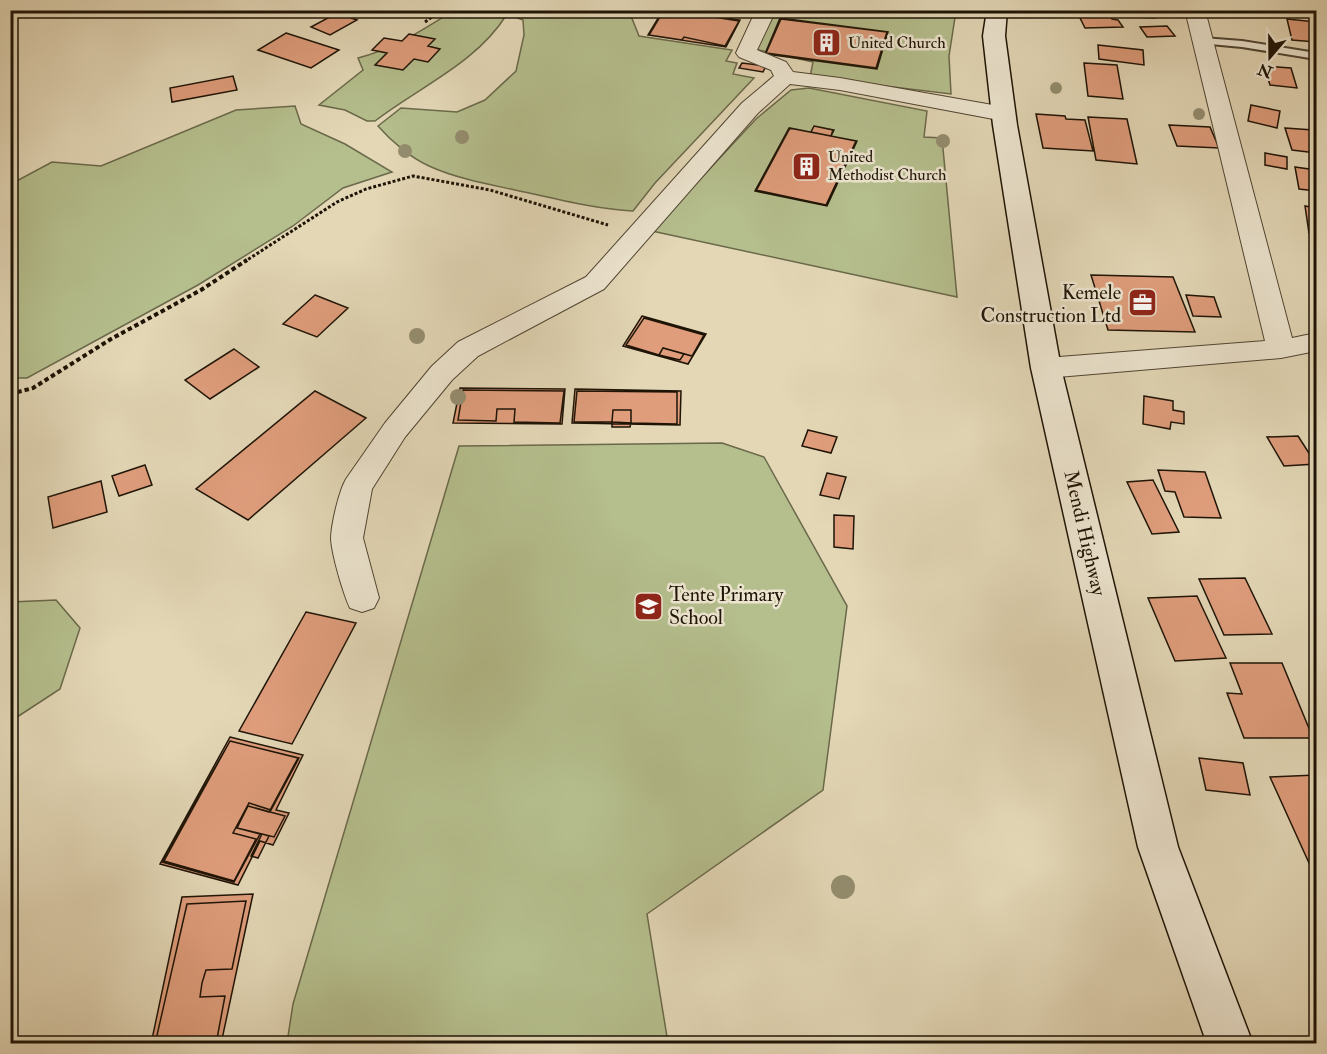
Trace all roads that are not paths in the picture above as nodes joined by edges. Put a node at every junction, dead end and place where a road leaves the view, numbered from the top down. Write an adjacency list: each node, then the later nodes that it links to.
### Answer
1 (766, 10): 6 (street)
2 (997, 10): 7 (main road, Mendi Highway)
3 (1201, 12): 4 (street)
4 (1203, 41): 5 (lane); 9 (street)
5 (1317, 56)
6 (785, 77): 7 (street); 11 (street)
7 (1004, 114): 10 (main road, Mendi Highway)
8 (1317, 342): 9 (street)
9 (1281, 349): 10 (street)
10 (1046, 368): 12 (main road, Mendi Highway)
11 (362, 598)
12 (1230, 1044)

